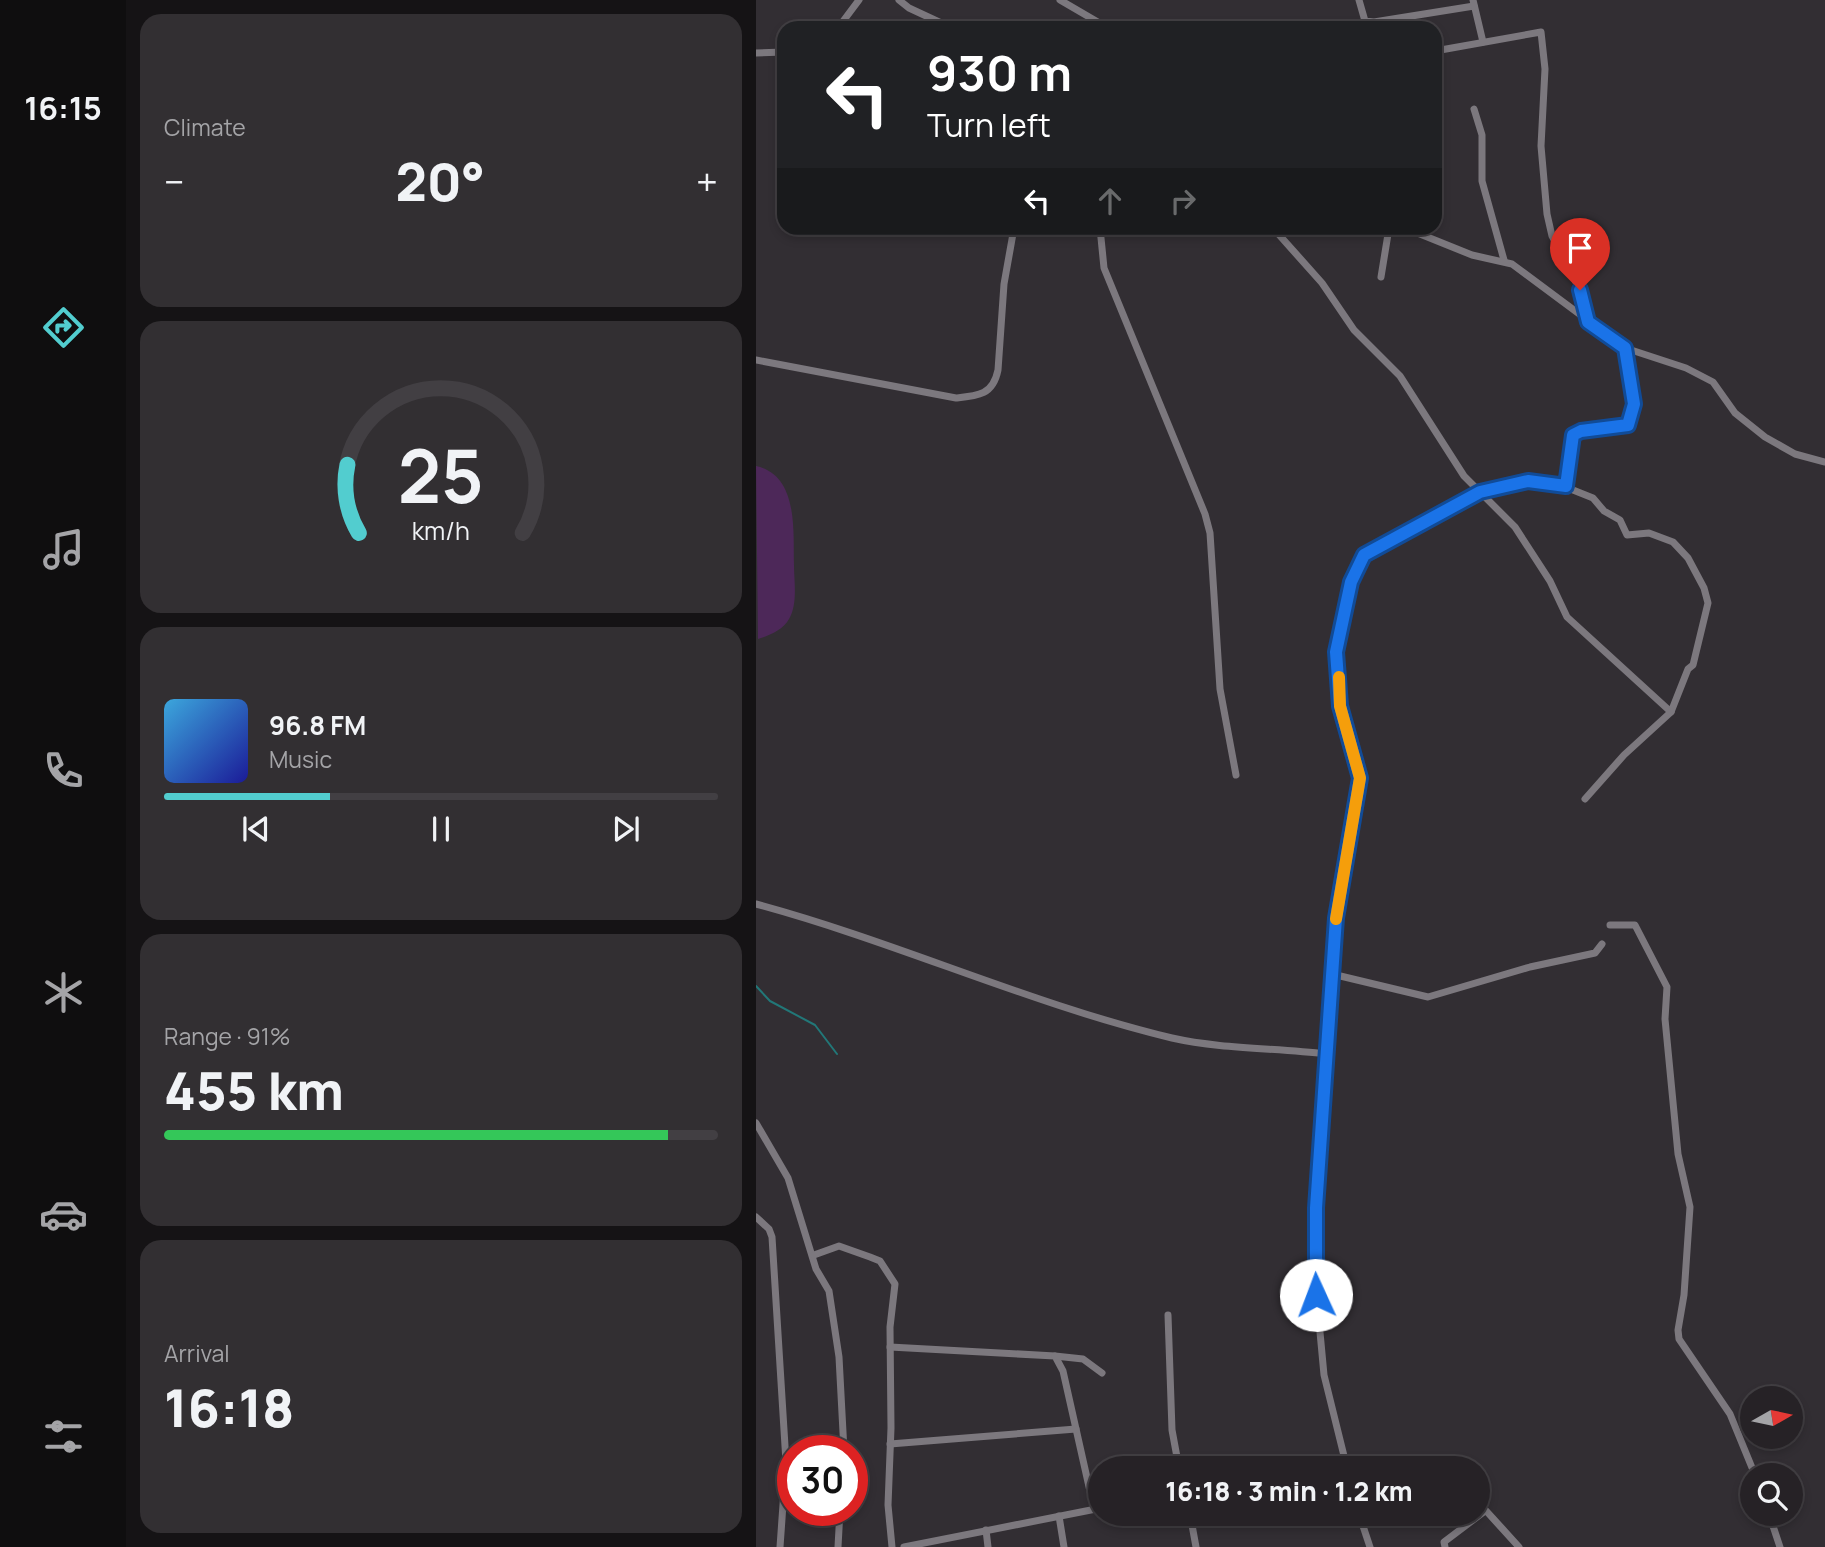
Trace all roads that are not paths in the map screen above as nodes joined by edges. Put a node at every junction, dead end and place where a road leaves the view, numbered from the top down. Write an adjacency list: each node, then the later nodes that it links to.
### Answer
1 (859, 0): 6 (street)
2 (899, 0): 7 (street)
3 (1060, 0): 8 (street)
4 (1360, 0): 9 (street)
5 (1473, 3): 10 (street); 11 (street)
6 (843, 21)
7 (937, 21)
8 (1096, 21)
9 (1365, 21)
10 (1379, 21)
11 (1483, 42): 12 (street); 23 (street)
12 (1442, 50)
13 (777, 52): 14 (street)
14 (756, 53)
15 (1474, 109): 21 (street)
16 (1013, 235): 25 (street)
17 (1100, 235): 30 (street)
18 (1279, 235): 28 (street)
19 (1388, 235): 22 (street)
20 (1430, 235): 21 (street)
21 (1504, 260): 23 (street)
22 (1381, 277)
23 (1588, 322): 24 (street)
24 (1625, 348): 26 (street); 27 (street)
25 (756, 360)
26 (1825, 462)
27 (1566, 486): 28 (street); 29 (street)
28 (1480, 492): 29 (street); 35 (street)
29 (1671, 712): 31 (street)
30 (1236, 775)
31 (1585, 799)
32 (756, 904): 36 (street)
33 (1610, 925): 49 (street)
34 (1601, 944): 35 (street)
35 (1332, 974): 36 (street)
36 (1326, 1054): 48 (street)
37 (756, 1123): 39 (street)
38 (756, 1217): 60 (street)
39 (814, 1255): 41 (street); 45 (street)
40 (1168, 1315): 47 (street)
41 (890, 1347): 42 (street); 46 (street)
42 (1055, 1356): 43 (street); 44 (street)
43 (1101, 1373)
44 (1076, 1429): 46 (street); 50 (street)
45 (843, 1435)
46 (890, 1444): 62 (street)
47 (1177, 1456)
48 (1344, 1456)
49 (1750, 1463)
50 (1088, 1474)
51 (1088, 1510): 52 (street)
52 (1059, 1516): 59 (street); 65 (street)
53 (1490, 1516): 69 (street)
54 (839, 1526): 61 (street)
55 (1192, 1526): 66 (street)
56 (1363, 1526): 67 (street)
57 (1465, 1526): 68 (street)
58 (1773, 1526): 70 (street)
59 (986, 1530): 63 (street); 64 (street)
60 (780, 1547)
61 (838, 1547)
62 (892, 1547)
63 (904, 1547)
64 (988, 1547)
65 (1064, 1547)
66 (1196, 1547)
67 (1370, 1547)
68 (1444, 1547)
69 (1519, 1547)
70 (1780, 1547)

